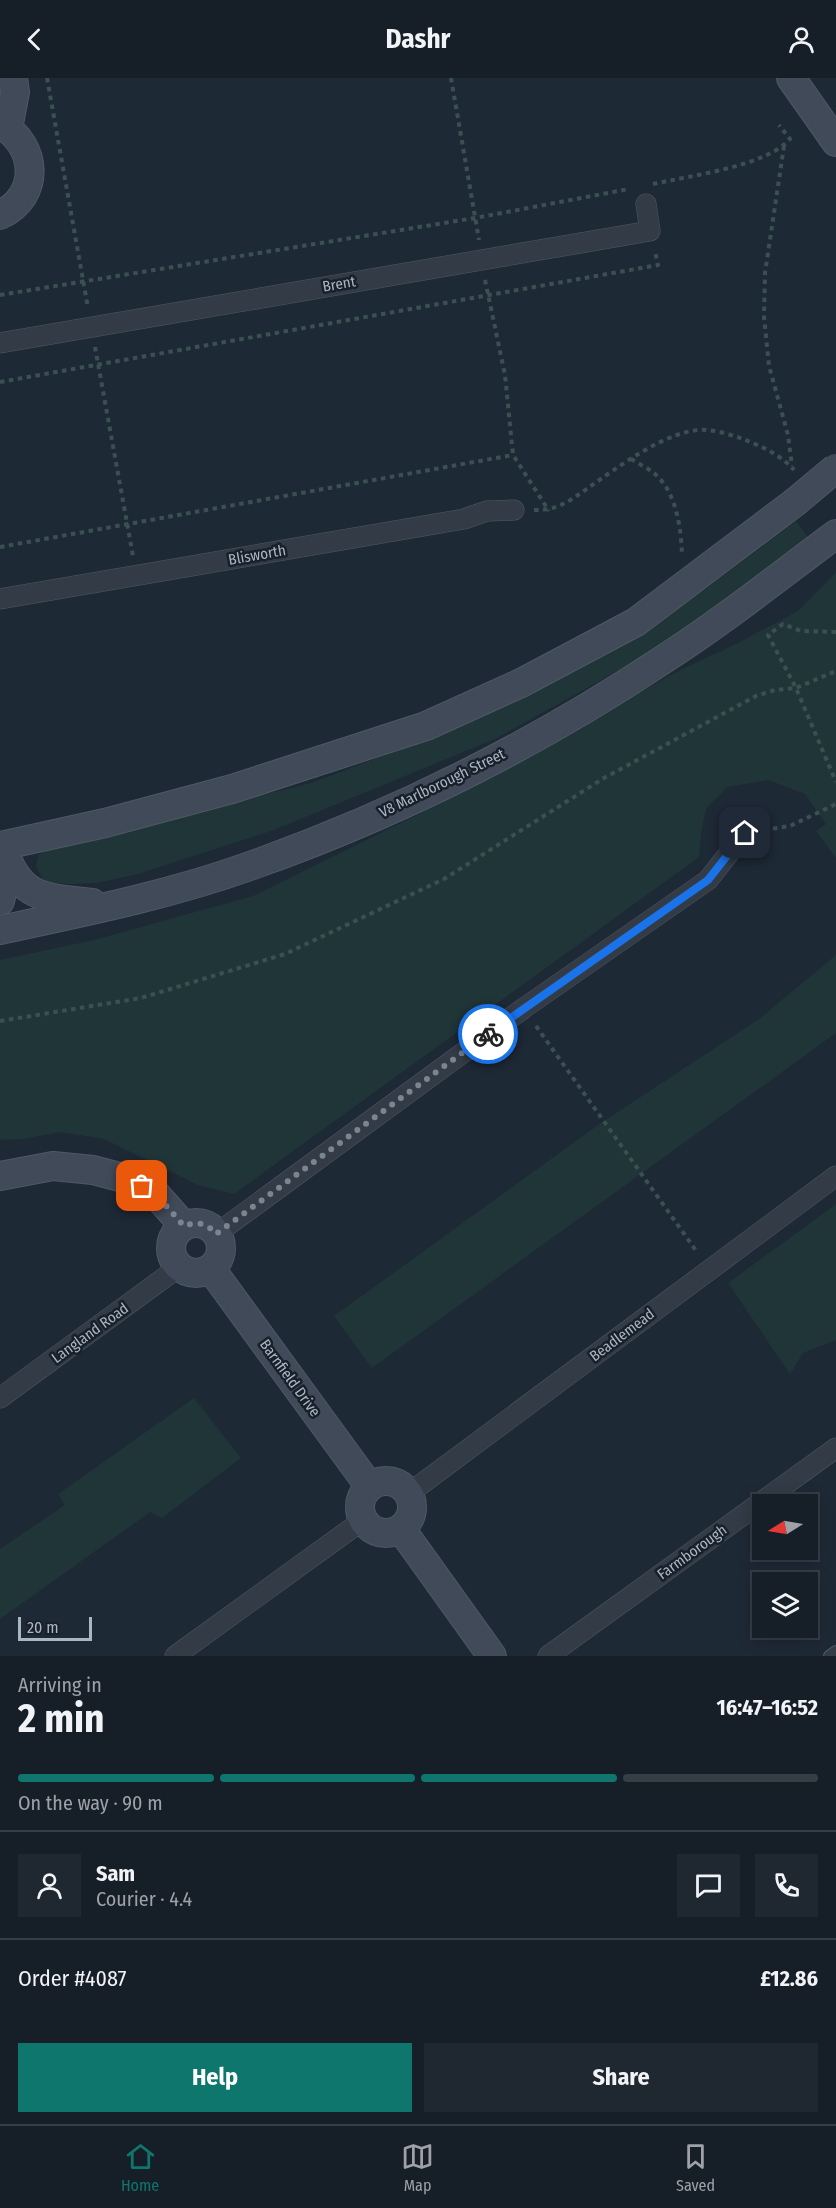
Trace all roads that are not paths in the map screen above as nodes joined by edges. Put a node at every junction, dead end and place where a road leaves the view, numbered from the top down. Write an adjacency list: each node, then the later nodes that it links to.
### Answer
1 (13, 78): 3 (street)
2 (791, 78): 4 (street)
3 (4, 126): 6 (street)
4 (836, 142)
5 (645, 195): 7 (street, Brent)
6 (0, 215)
7 (0, 343)
8 (836, 468): 13 (street, bridge)
9 (514, 510): 11 (street, Blisworth)
10 (828, 540): 15 (street, V8 Marlborough Street)
11 (0, 599)
12 (745, 833): 20 (street)
13 (1, 843): 14 (street); 15 (street)
14 (0, 901)
15 (112, 906): 16 (street, V8 Marlborough Street)
16 (0, 930)
17 (0, 1176): 19 (street)
18 (836, 1176): 26 (street, Beadlemead)
19 (184, 1226): 20 (street); 21 (street)
20 (216, 1234): 22 (street)
21 (179, 1267): 22 (street); 23 (street, Langland Road)
22 (210, 1269): 25 (street, Barnfield Drive)
23 (0, 1398)
24 (836, 1449): 32 (street, Farmborough)
25 (370, 1486): 26 (street); 27 (street)
26 (408, 1494): 28 (street)
27 (363, 1520): 28 (street); 30 (street)
28 (401, 1529): 31 (street)
29 (836, 1651): 33 (lane)
30 (175, 1656)
31 (492, 1656)
32 (548, 1656)
33 (829, 1656)

